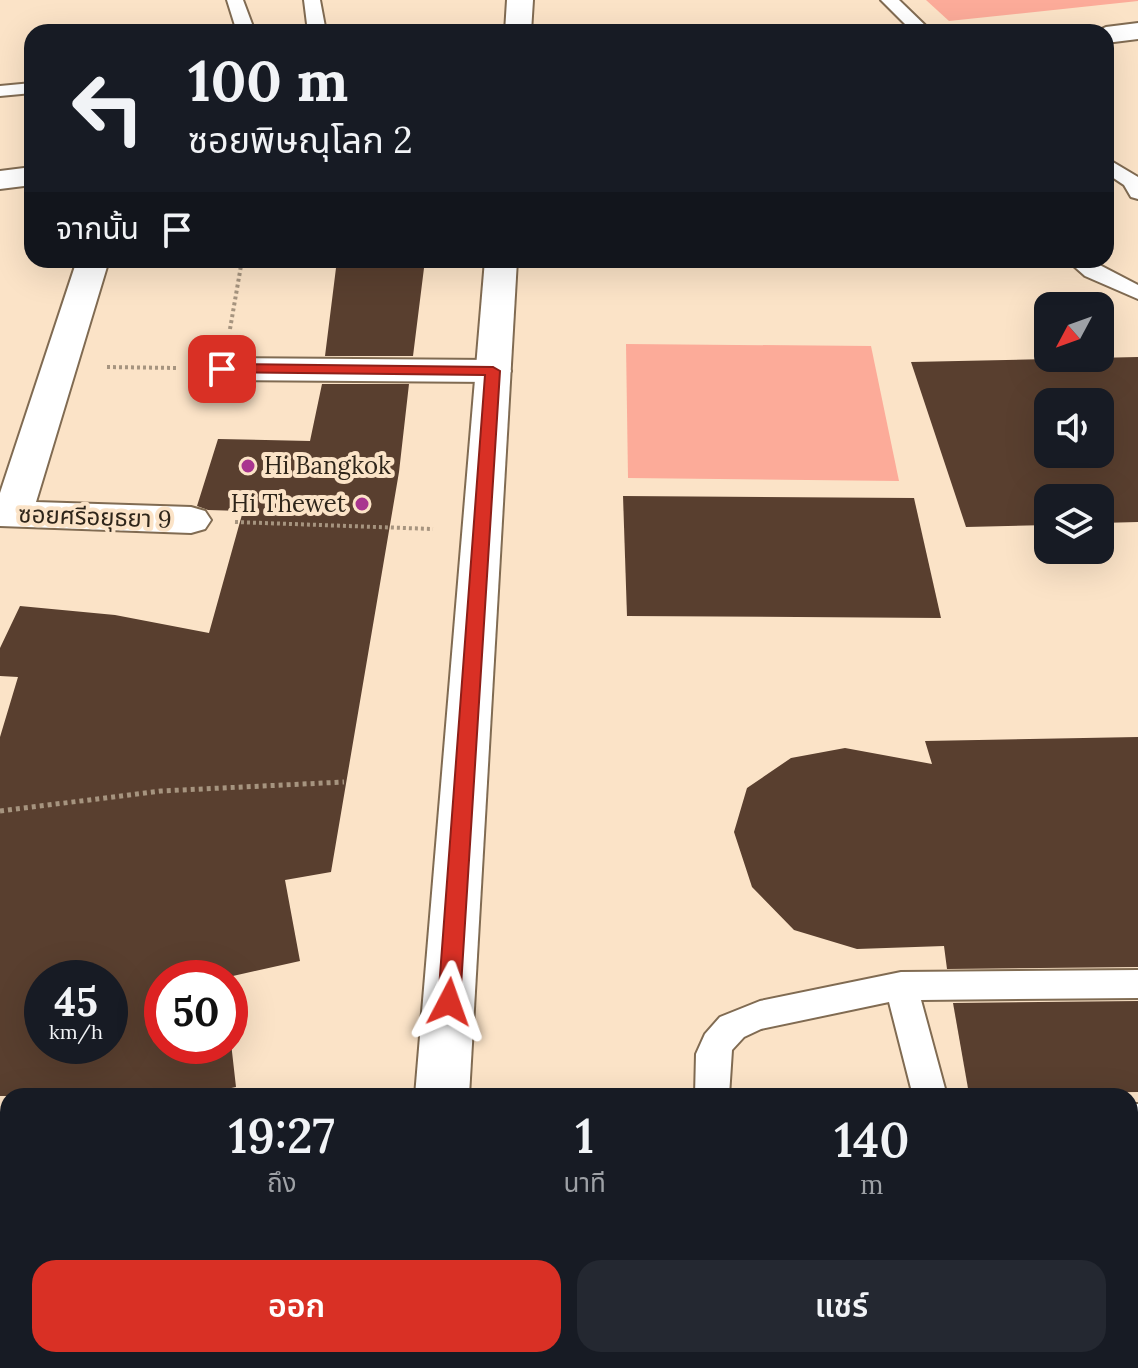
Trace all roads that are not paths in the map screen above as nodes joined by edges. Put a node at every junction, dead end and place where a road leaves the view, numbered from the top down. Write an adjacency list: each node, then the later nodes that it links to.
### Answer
1 (235, 0): 5 (lane)
2 (312, 0): 6 (lane)
3 (520, 0): 7 (main road)
4 (889, 0): 8 (lane)
5 (243, 24)
6 (316, 24)
7 (518, 24)
8 (914, 24)
9 (1138, 31): 10 (main road)
10 (1114, 34)
11 (24, 89): 12 (lane)
12 (0, 91)
13 (1114, 170): 16 (lane)
14 (24, 177): 15 (main road)
15 (0, 180)
16 (1138, 193)
17 (90, 268): 23 (main road)
18 (500, 268): 22 (main road)
19 (1087, 268): 20 (lane)
20 (1138, 293)
21 (222, 369): 22 (main road)
22 (493, 371): 27 (main road)
23 (6, 513): 24 (main road, ซอยศรีอยุธยา 9)
24 (191, 520)
25 (1138, 984): 26 (lane)
26 (901, 986): 28 (lane); 29 (lane)
27 (443, 1088)
28 (712, 1088)
29 (928, 1088)

